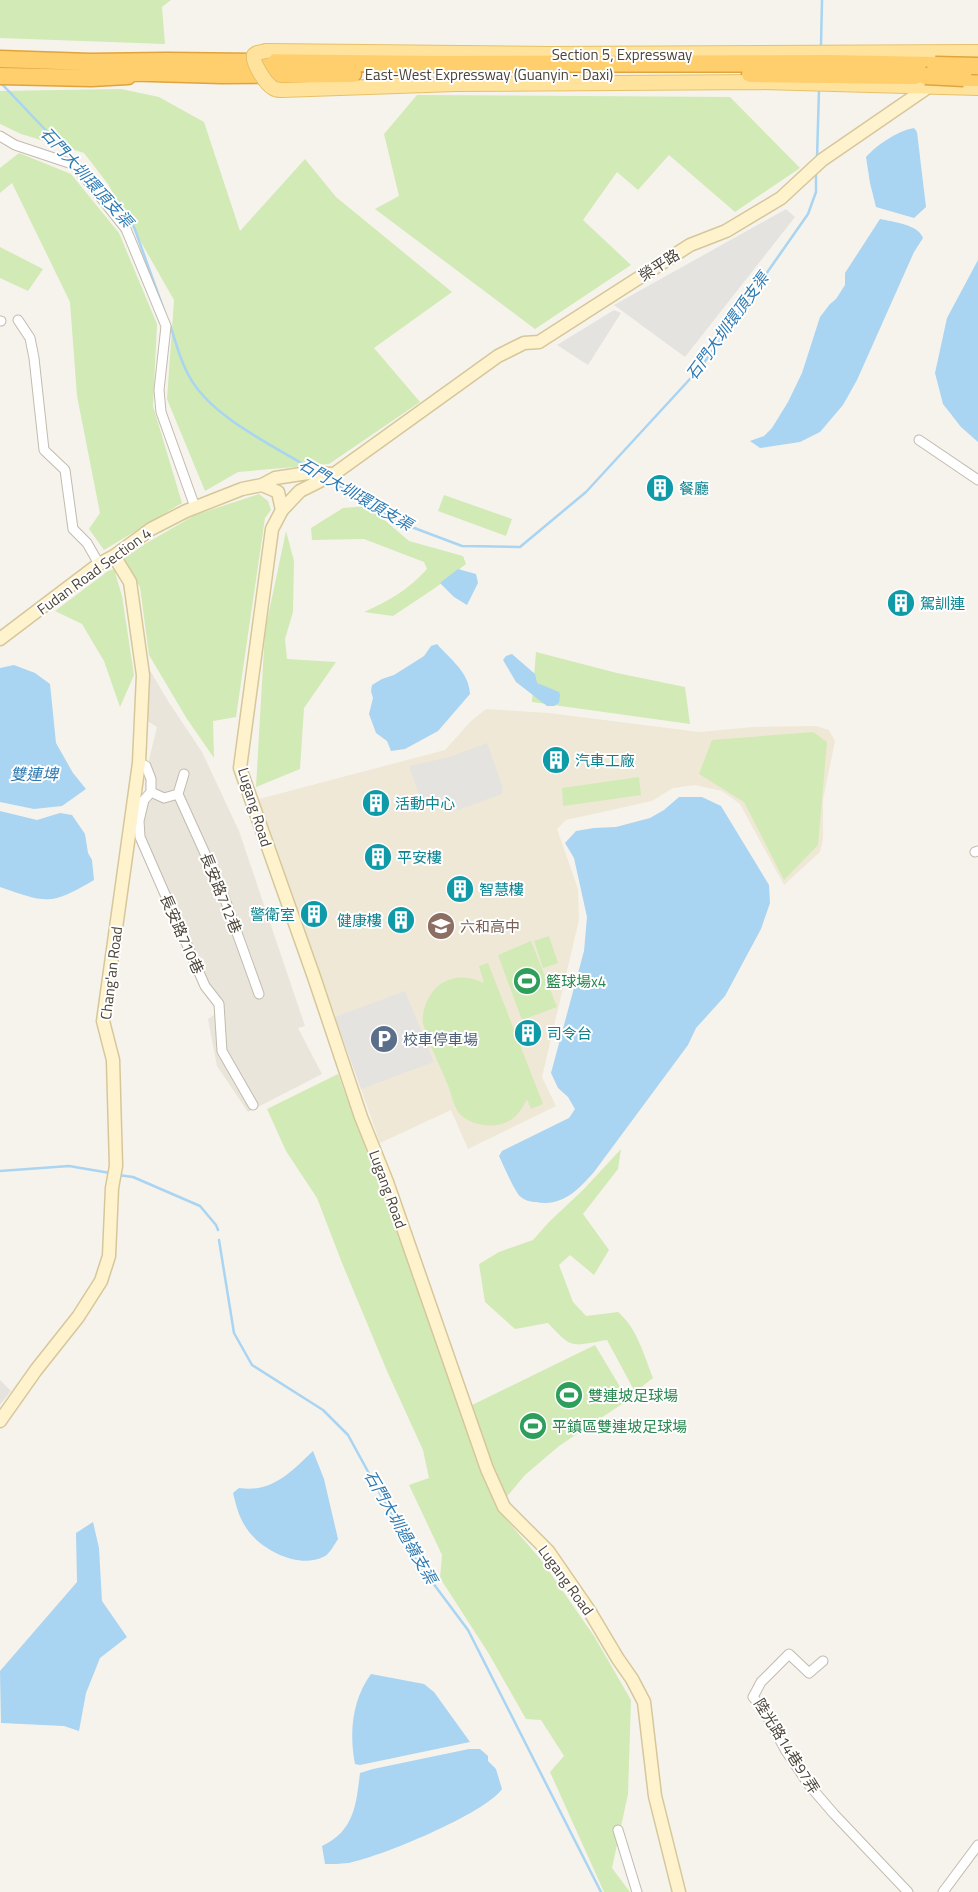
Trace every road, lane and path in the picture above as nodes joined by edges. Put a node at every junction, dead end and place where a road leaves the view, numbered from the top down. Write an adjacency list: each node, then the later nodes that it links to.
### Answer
1 (0, 52): 4 (highway)
2 (976, 54): 8 (highway, East-West Expressway (Guanyin - Daxi), bridge); 8 (main road, Section 5, Expressway, bridge)
3 (0, 59): 4 (highway, East-West Expressway (Guanyin - Daxi))
4 (92, 67): 5 (highway, East-West Expressway (Guanyin - Daxi)); 7 (highway); 8 (highway, East-West Expressway (Guanyin - Daxi))
5 (0, 68)
6 (0, 76): 7 (highway)
7 (53, 76): 10 (highway)
8 (930, 76): 9 (highway, East-West Expressway (Guanyin - Daxi), bridge); 11 (main road, Section 5, Expressway); 15 (street, 榮平路)
9 (978, 78)
10 (0, 81)
11 (978, 88)
12 (0, 136): 18 (street)
13 (18, 320): 21 (street)
14 (919, 440): 16 (street)
15 (334, 474): 17 (street, Fudan Road Section 4); 19 (street, Lugang Road)
16 (978, 480)
17 (262, 485): 18 (street, Fudan Road Section 4); 19 (street)
18 (195, 507): 20 (street, Fudan Road Section 4)
19 (282, 510): 34 (street, Lugang Road)
20 (114, 556): 21 (street, Fudan Road Section 4); 23 (street, Chang'an Road)
21 (99, 564): 22 (street, Fudan Road Section 4)
22 (0, 639)
23 (138, 763): 25 (street, 長安路710巷); 29 (street, Chang'an Road)
24 (184, 774): 26 (street)
25 (150, 792): 26 (street); 28 (street, 長安路710巷)
26 (178, 794): 27 (street, 長安路712巷)
27 (258, 994)
28 (252, 1105)
29 (0, 1421)
30 (823, 1661): 35 (street, 陸光路14巷97弄)
31 (618, 1830): 33 (street)
32 (978, 1845): 36 (street)
33 (637, 1892)
34 (679, 1892)
35 (908, 1892)
36 (943, 1892)

